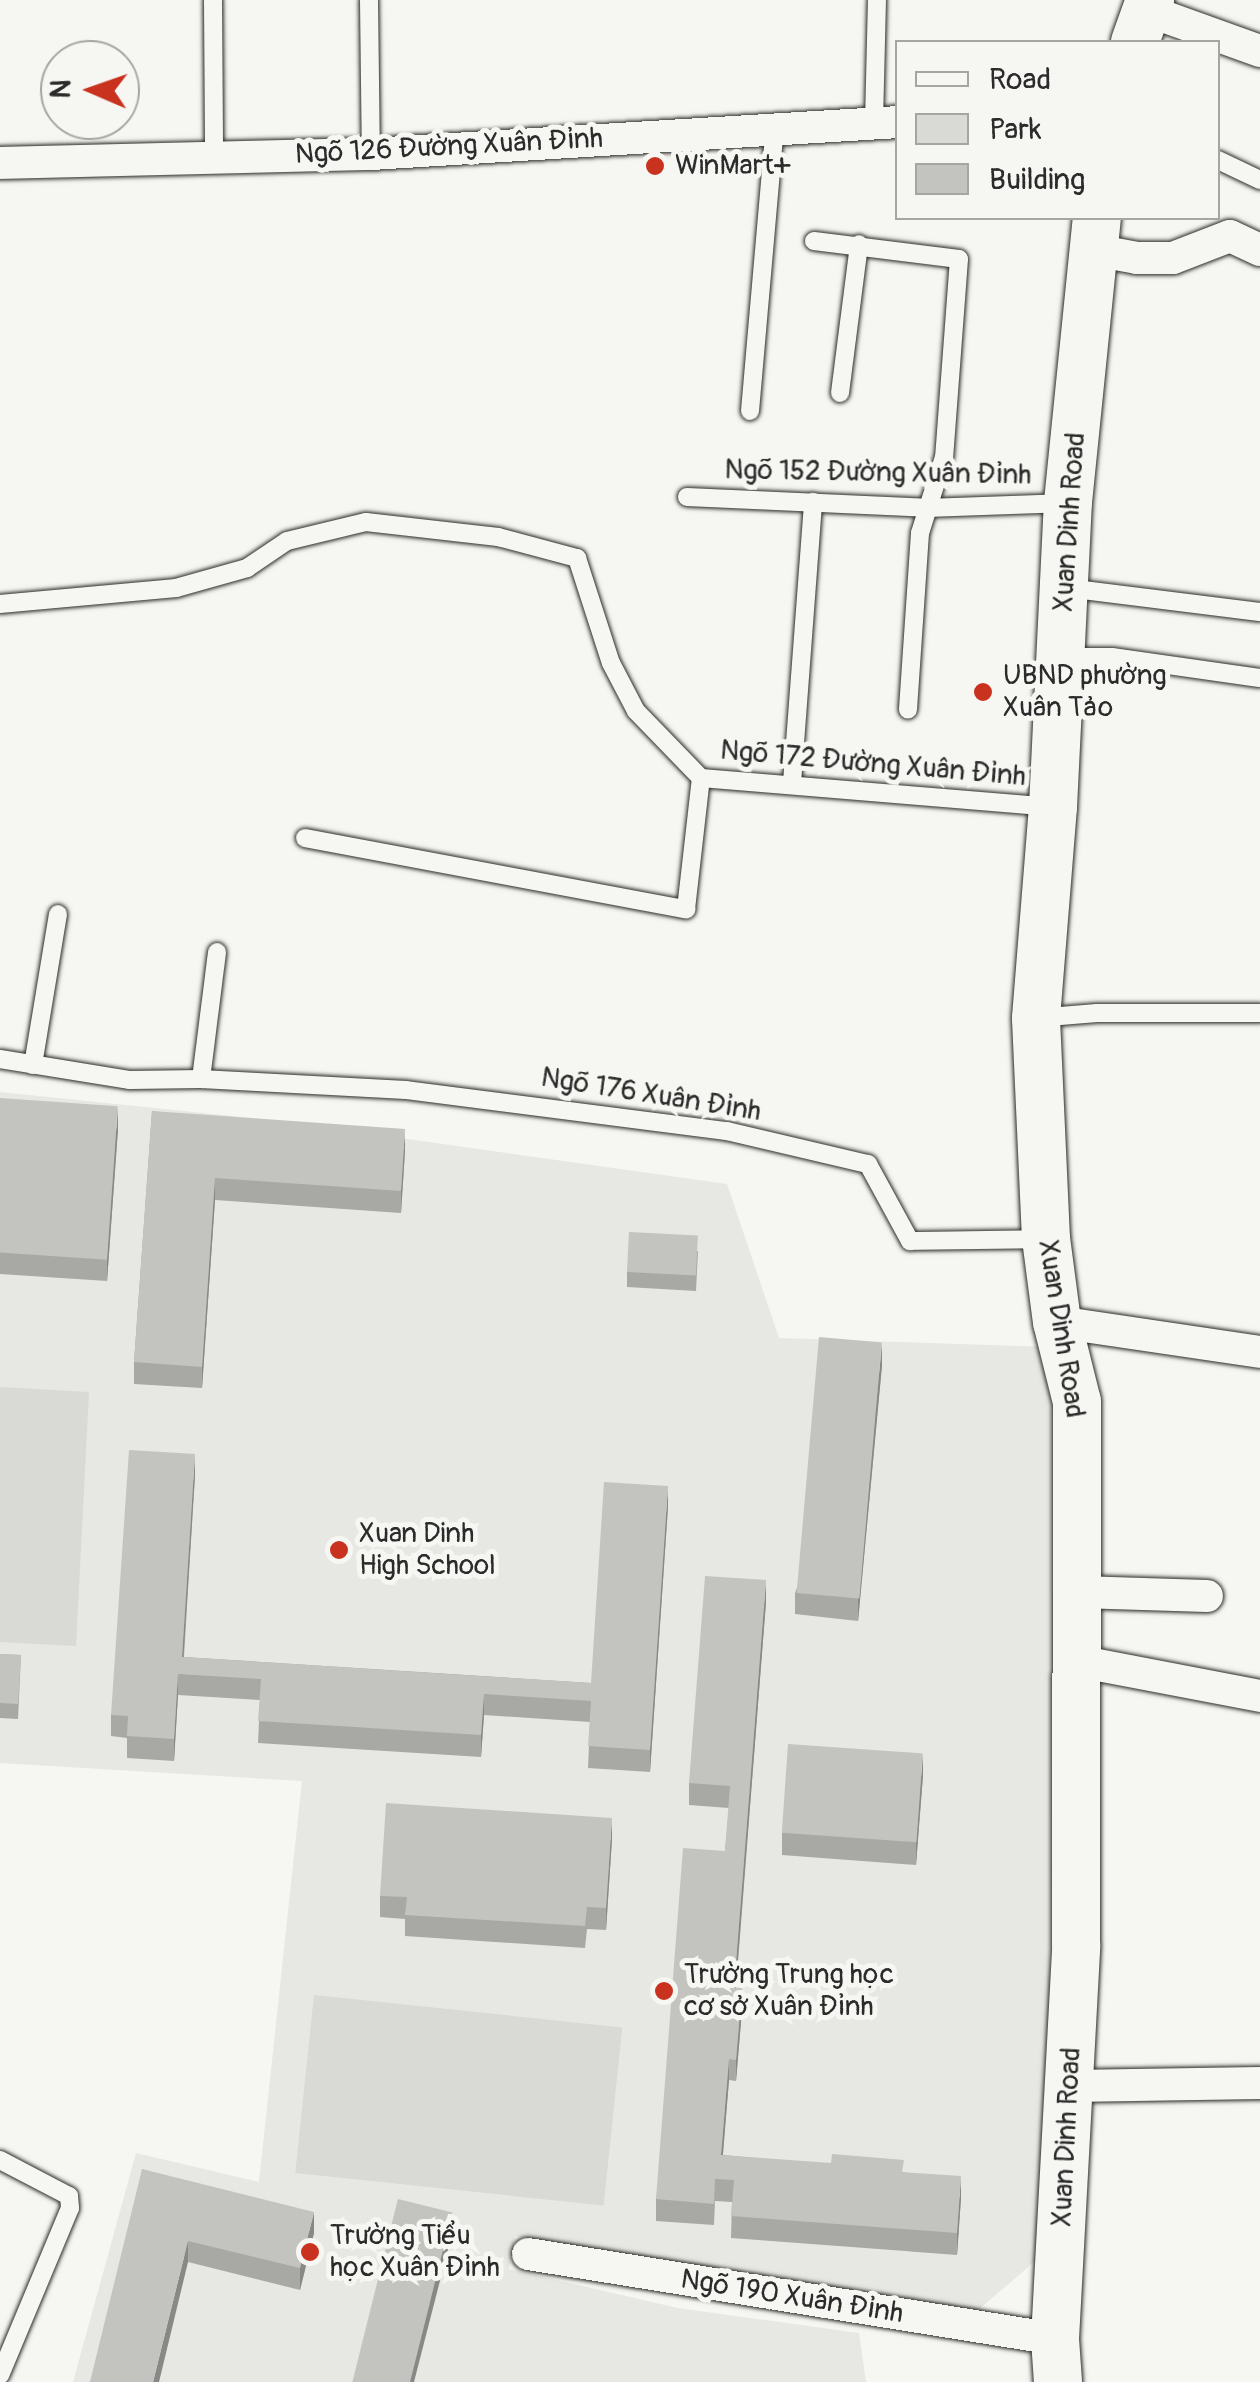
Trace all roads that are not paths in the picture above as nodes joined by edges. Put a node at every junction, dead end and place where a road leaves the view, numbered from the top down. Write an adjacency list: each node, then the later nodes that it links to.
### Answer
1 (213, 0): 9 (lane)
2 (369, 0): 8 (lane)
3 (878, 0): 6 (lane)
4 (1144, 18): 5 (street)
5 (1260, 51)
6 (886, 122): 7 (street, Ngõ 126 Đường Xuân Đỉnh)
7 (775, 128): 8 (street, Ngõ 126 Đường Xuân Đỉnh); 18 (lane)
8 (371, 154): 9 (street, Ngõ 126 Đường Xuân Đỉnh)
9 (214, 158): 11 (street, Ngõ 126 Đường Xuân Đỉnh)
10 (1220, 161): 12 (lane)
11 (0, 163)
12 (1260, 180)
13 (1095, 234): 16 (street); 21 (street, Xuan Dinh Road)
14 (814, 242): 15 (lane)
15 (859, 244): 17 (lane); 22 (lane)
16 (1260, 250)
17 (840, 393)
18 (750, 411)
19 (687, 498): 20 (lane, Ngõ 152 Đường Xuân Đỉnh)
20 (814, 502): 22 (lane, Ngõ 152 Đường Xuân Đỉnh); 30 (lane)
21 (1068, 502): 22 (lane, Ngõ 152 Đường Xuân Đỉnh); 23 (street, Xuan Dinh Road)
22 (926, 508): 28 (lane)
23 (1065, 588): 25 (lane); 26 (street, Xuan Dinh Road)
24 (0, 604): 29 (lane, Ngõ 172 Đường Xuân Đỉnh)
25 (1260, 612)
26 (1060, 657): 27 (lane); 31 (street, Xuan Dinh Road)
27 (1260, 678)
28 (908, 710)
29 (702, 778): 30 (lane, Ngõ 172 Đường Xuân Đỉnh); 32 (lane)
30 (792, 783): 31 (lane, Ngõ 172 Đường Xuân Đỉnh)
31 (1053, 807): 36 (street, Xuan Dinh Road)
32 (305, 838)
33 (58, 914): 38 (lane)
34 (217, 952): 39 (lane)
35 (1260, 1012): 36 (lane)
36 (1036, 1018): 40 (street, Xuan Dinh Road)
37 (0, 1059): 38 (lane, Ngõ 176 Xuân Đỉnh)
38 (33, 1065): 39 (lane, Ngõ 176 Xuân Đỉnh)
39 (201, 1078): 40 (lane, Ngõ 176 Xuân Đỉnh)
40 (1046, 1240): 41 (street, Xuan Dinh Road)
41 (1057, 1322): 42 (street); 43 (street, Xuan Dinh Road)
42 (1260, 1352)
43 (1078, 1592): 44 (street); 45 (street, Xuan Dinh Road)
44 (1207, 1596)
45 (1077, 1660): 46 (street); 48 (street, Xuan Dinh Road)
46 (1260, 1696)
47 (1260, 2083): 48 (street)
48 (1071, 2086): 51 (street, Xuan Dinh Road)
49 (0, 2160): 52 (lane)
50 (528, 2254): 51 (street, Ngõ 190 Xuân Đỉnh)
51 (1056, 2361)
52 (0, 2375)

